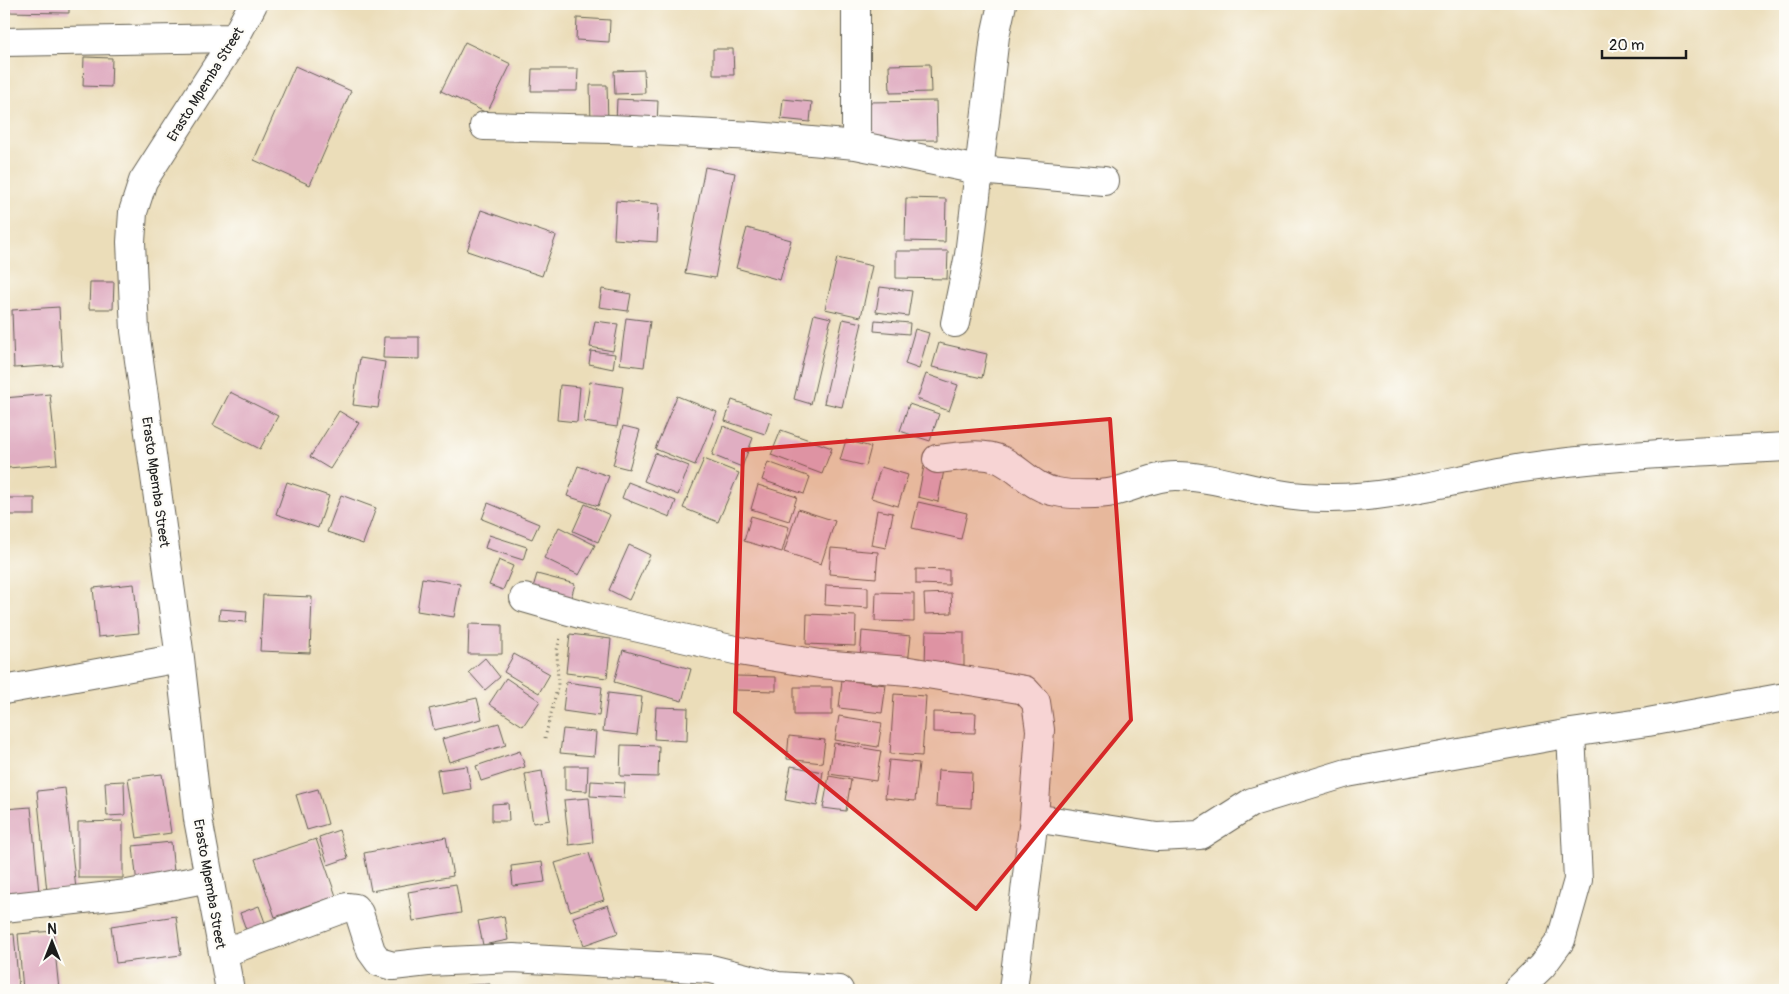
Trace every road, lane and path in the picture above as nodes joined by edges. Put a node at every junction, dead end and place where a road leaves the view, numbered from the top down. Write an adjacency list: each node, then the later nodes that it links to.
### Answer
1 (253, 4): 4 (street, Erasto Mpemba Street)
2 (856, 4): 7 (street)
3 (1002, 4): 8 (street)
4 (235, 38): 5 (street); 15 (street, Erasto Mpemba Street)
5 (4, 42)
6 (484, 126): 7 (street)
7 (856, 145): 8 (street)
8 (978, 170): 9 (street); 10 (street)
9 (1104, 181)
10 (955, 323)
11 (1785, 447): 12 (street)
12 (937, 459)
13 (524, 598): 14 (street)
14 (567, 610): 19 (path); 20 (street)
15 (180, 658): 16 (street); 21 (street, Erasto Mpemba Street)
16 (4, 690)
17 (1785, 697): 18 (street)
18 (1571, 733): 20 (street); 27 (street)
19 (545, 738)
20 (1034, 818): 26 (street)
21 (209, 878): 22 (street); 23 (street, Erasto Mpemba Street)
22 (4, 908)
23 (223, 953): 24 (street, Erasto Mpemba Street); 25 (street)
24 (230, 990)
25 (839, 990)
26 (1013, 990)
27 (1517, 990)

